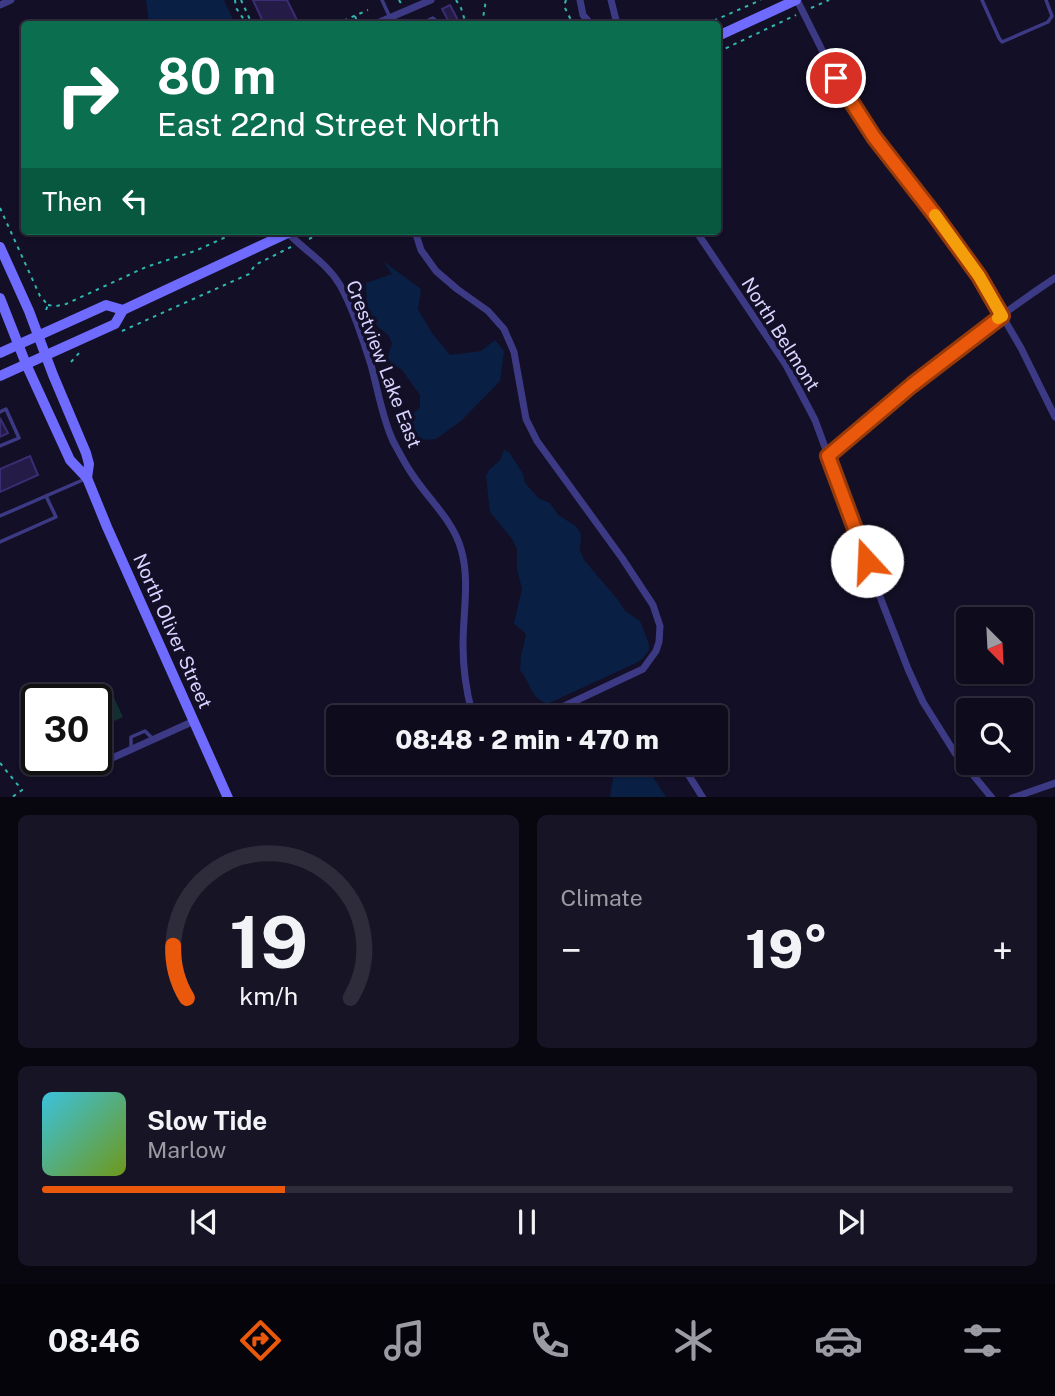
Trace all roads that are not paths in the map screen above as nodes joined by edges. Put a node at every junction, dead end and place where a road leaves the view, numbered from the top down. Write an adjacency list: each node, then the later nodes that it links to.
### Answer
1 (11, 0): 9 (street)
2 (382, 0): 10 (lane)
3 (431, 0): 10 (street)
4 (580, 0): 11 (street)
5 (611, 0): 12 (street)
6 (796, 0): 13 (main road); 22 (street)
7 (982, 0): 8 (lane)
8 (1046, 0)
9 (0, 5)
10 (392, 21)
11 (588, 21)
12 (616, 21)
13 (721, 35)
14 (284, 235): 21 (main road)
15 (292, 235): 37 (street, Crestview Lake East)
16 (416, 235): 38 (street)
17 (699, 235): 32 (street, North Belmont)
18 (0, 247): 23 (main road, North Oliver Street)
19 (1055, 278): 22 (street)
20 (0, 298): 24 (main road, North Oliver Street)
21 (123, 310): 23 (main road); 26 (main road)
22 (1002, 316): 30 (street); 32 (street)
23 (38, 336): 24 (main road); 26 (main road, North Oliver Street)
24 (19, 344): 25 (main road); 27 (main road, North Oliver Street)
25 (0, 353)
26 (45, 355): 27 (main road); 33 (main road, North Oliver Street)
27 (26, 364): 28 (main road); 33 (main road, North Oliver Street)
28 (0, 376)
29 (0, 412): 31 (lane)
30 (1055, 418)
31 (0, 445)
32 (828, 456): 45 (street, North Belmont)
33 (87, 478): 34 (lane); 39 (main road, North Oliver Street)
34 (46, 496): 35 (lane); 36 (lane)
35 (0, 516)
36 (0, 542)
37 (470, 705)
38 (567, 705)
39 (194, 720): 40 (street); 43 (main road, North Oliver Street)
40 (112, 758)
41 (689, 775): 44 (street)
42 (1055, 783): 46 (street)
43 (228, 797)
44 (703, 797)
45 (992, 797)
46 (1012, 797)

